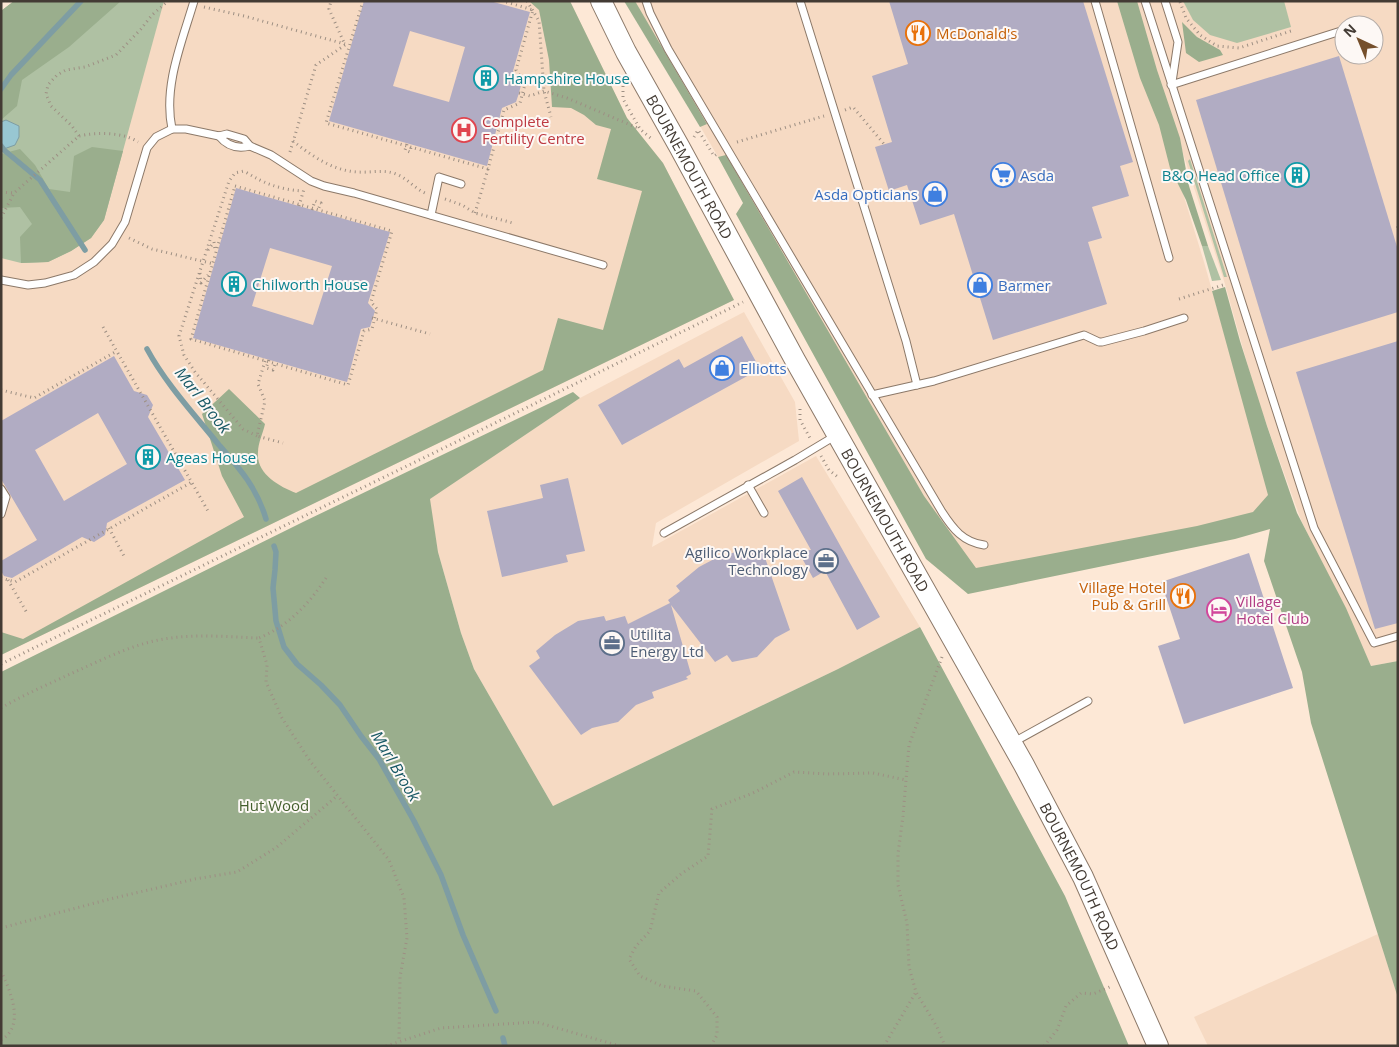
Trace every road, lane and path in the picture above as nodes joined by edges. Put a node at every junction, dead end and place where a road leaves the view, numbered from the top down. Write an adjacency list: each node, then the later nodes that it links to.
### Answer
1 (168, 1): 25 (path)
2 (331, 1): 17 (path)
3 (362, 1): 17 (path)
4 (503, 1): 14 (path)
5 (527, 1): 14 (path)
6 (600, 1): 58 (street, BOURNEMOUTH ROAD)
7 (646, 1): 32 (lane)
8 (800, 1): 21 (lane)
9 (1095, 1): 50 (lane)
10 (1145, 1): 18 (lane)
11 (1165, 1): 18 (lane)
12 (1180, 1): 15 (path)
13 (193, 3): 17 (path); 23 (lane)
14 (533, 10): 19 (path); 20 (path)
15 (1294, 30)
16 (1334, 33): 18 (lane)
17 (348, 46): 26 (path); 30 (path)
18 (1171, 85): 87 (lane)
19 (544, 91): 20 (path); 22 (path); 24 (path)
20 (520, 94): 34 (path)
21 (836, 112): 29 (path); 32 (path); 67 (lane)
22 (551, 116)
23 (172, 129): 31 (lane); 33 (lane)
24 (640, 129)
25 (80, 136): 31 (path); 38 (path)
26 (293, 141): 33 (path); 39 (path)
27 (691, 142): 32 (path)
28 (407, 143): 30 (path)
29 (884, 144)
30 (411, 147): 34 (path)
31 (147, 148): 47 (lane)
32 (726, 148): 69 (lane)
33 (286, 164): 44 (lane)
34 (488, 169): 43 (path)
35 (462, 184): 44 (lane)
36 (306, 191): 48 (path)
37 (1, 192): 38 (path)
38 (14, 192): 45 (path)
39 (429, 195)
40 (442, 198): 43 (path)
41 (312, 210): 42 (path)
42 (318, 210): 49 (path); 60 (path)
43 (475, 213): 46 (path)
44 (431, 215): 53 (lane)
45 (1, 218)
46 (513, 223)
47 (120, 233): 51 (path); 56 (lane)
48 (206, 253): 49 (path); 51 (path)
49 (215, 255): 52 (path)
50 (1169, 258)
51 (203, 261): 52 (path); 54 (path)
52 (213, 264): 55 (path)
53 (603, 265)
54 (200, 270): 55 (path); 71 (path)
55 (210, 272): 65 (path)
56 (1, 280)
57 (1210, 289): 59 (path)
58 (759, 294): 70 (street, BOURNEMOUTH ROAD); 90 (path)
59 (1179, 299)
60 (374, 318): 63 (path); 66 (path)
61 (1184, 318): 67 (lane)
62 (103, 327): 64 (path)
63 (430, 334)
64 (117, 351): 68 (path); 73 (path)
65 (267, 361): 66 (path); 66 (path); 71 (path)
66 (275, 364)
67 (917, 385): 69 (lane)
68 (1, 390)
69 (872, 395): 81 (lane)
70 (838, 434): 74 (lane); 93 (street, BOURNEMOUTH ROAD)
71 (257, 436): 72 (path)
72 (283, 443)
73 (192, 482): 76 (path); 79 (path)
74 (748, 485): 77 (lane); 80 (lane)
75 (1, 489): 78 (lane)
76 (208, 511)
77 (764, 513)
78 (1, 514)
79 (108, 528): 82 (path); 85 (path)
80 (664, 533)
81 (984, 545)
82 (125, 558)
83 (1, 578): 85 (path)
84 (326, 578): 88 (path)
85 (8, 580): 86 (path)
86 (27, 613)
87 (1398, 636)
88 (260, 638): 92 (path); 95 (path)
89 (943, 656): 94 (path)
90 (1, 664)
91 (1088, 701): 93 (lane)
92 (1, 708)
93 (1012, 743): 108 (street, BOURNEMOUTH ROAD)
94 (906, 780): 99 (path); 104 (path)
95 (337, 796): 96 (path); 101 (path)
96 (1, 928)
97 (1, 971): 100 (path)
98 (1113, 986): 107 (path)
99 (916, 992): 105 (path); 106 (path)
100 (1, 1040)
101 (399, 1042): 102 (path); 103 (path)
102 (386, 1046)
103 (620, 1046)
104 (711, 1046)
105 (884, 1046)
106 (945, 1046)
107 (1044, 1046)
108 (1158, 1046)

